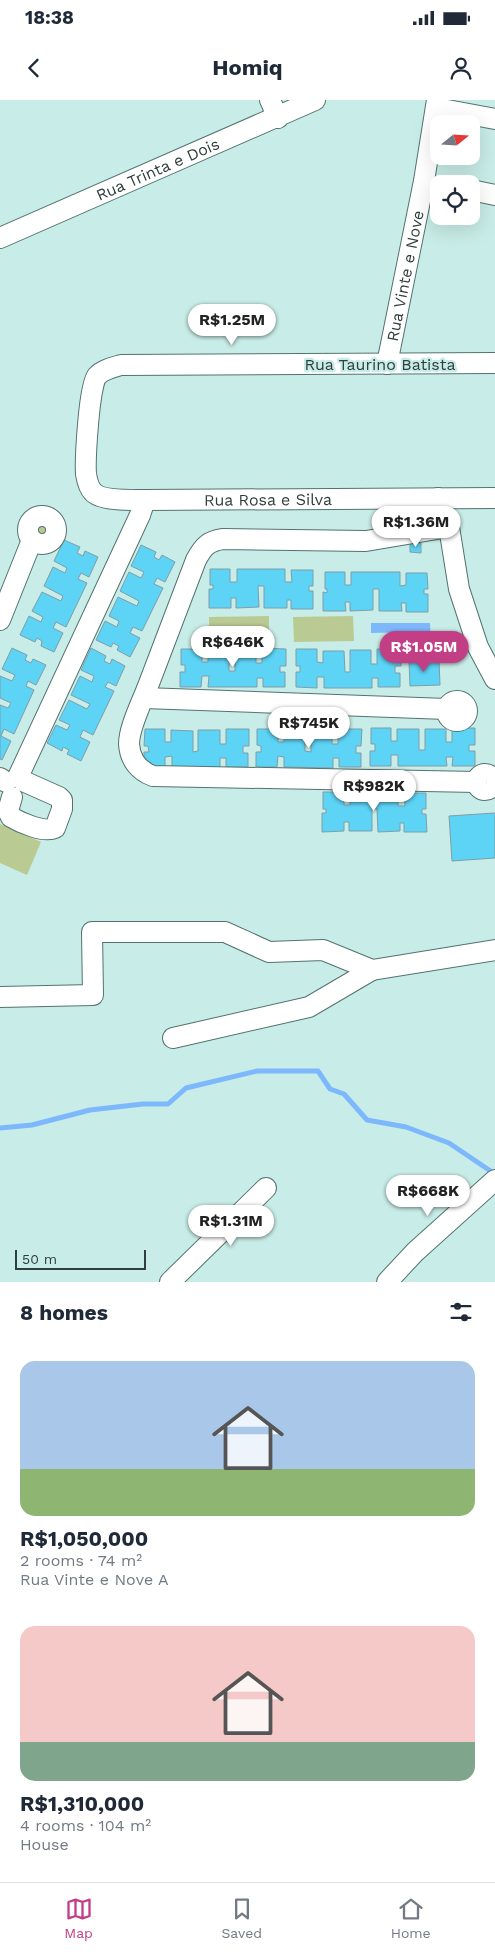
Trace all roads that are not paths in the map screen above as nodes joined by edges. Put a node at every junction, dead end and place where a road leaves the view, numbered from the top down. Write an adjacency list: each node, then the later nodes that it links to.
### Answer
1 (315, 100): 3 (street, Rua Trinta e Dois)
2 (436, 104): 4 (street); 5 (street, Rua Vinte e Nove)
3 (274, 109): 9 (street, Rua Trinta e Dois)
4 (495, 119)
5 (432, 175)
6 (430, 190): 11 (street, Rua Vinte e Nove)
7 (480, 192): 8 (street)
8 (495, 195)
9 (0, 238)
10 (495, 363): 11 (street, Rua Taurino Batista)
11 (387, 364): 12 (street, Rua Taurino Batista)
12 (86, 473): 15 (street, Rua Rosa e Silva)
13 (438, 498): 14 (street, Rua Rosa e Silva); 15 (street, Rua Rosa e Silva); 16 (street)
14 (495, 498)
15 (145, 500): 23 (street)
16 (449, 527): 19 (street); 20 (street)
17 (32, 540): 18 (street)
18 (0, 620)
19 (495, 679)
20 (144, 698): 21 (street); 22 (street)
21 (447, 709)
22 (477, 782)
23 (12, 783)
24 (495, 950): 25 (street)
25 (372, 970): 26 (street); 27 (street)
26 (0, 996)
27 (173, 1038)
28 (495, 1180): 31 (street)
29 (266, 1188): 30 (street)
30 (170, 1282)
31 (387, 1282)

